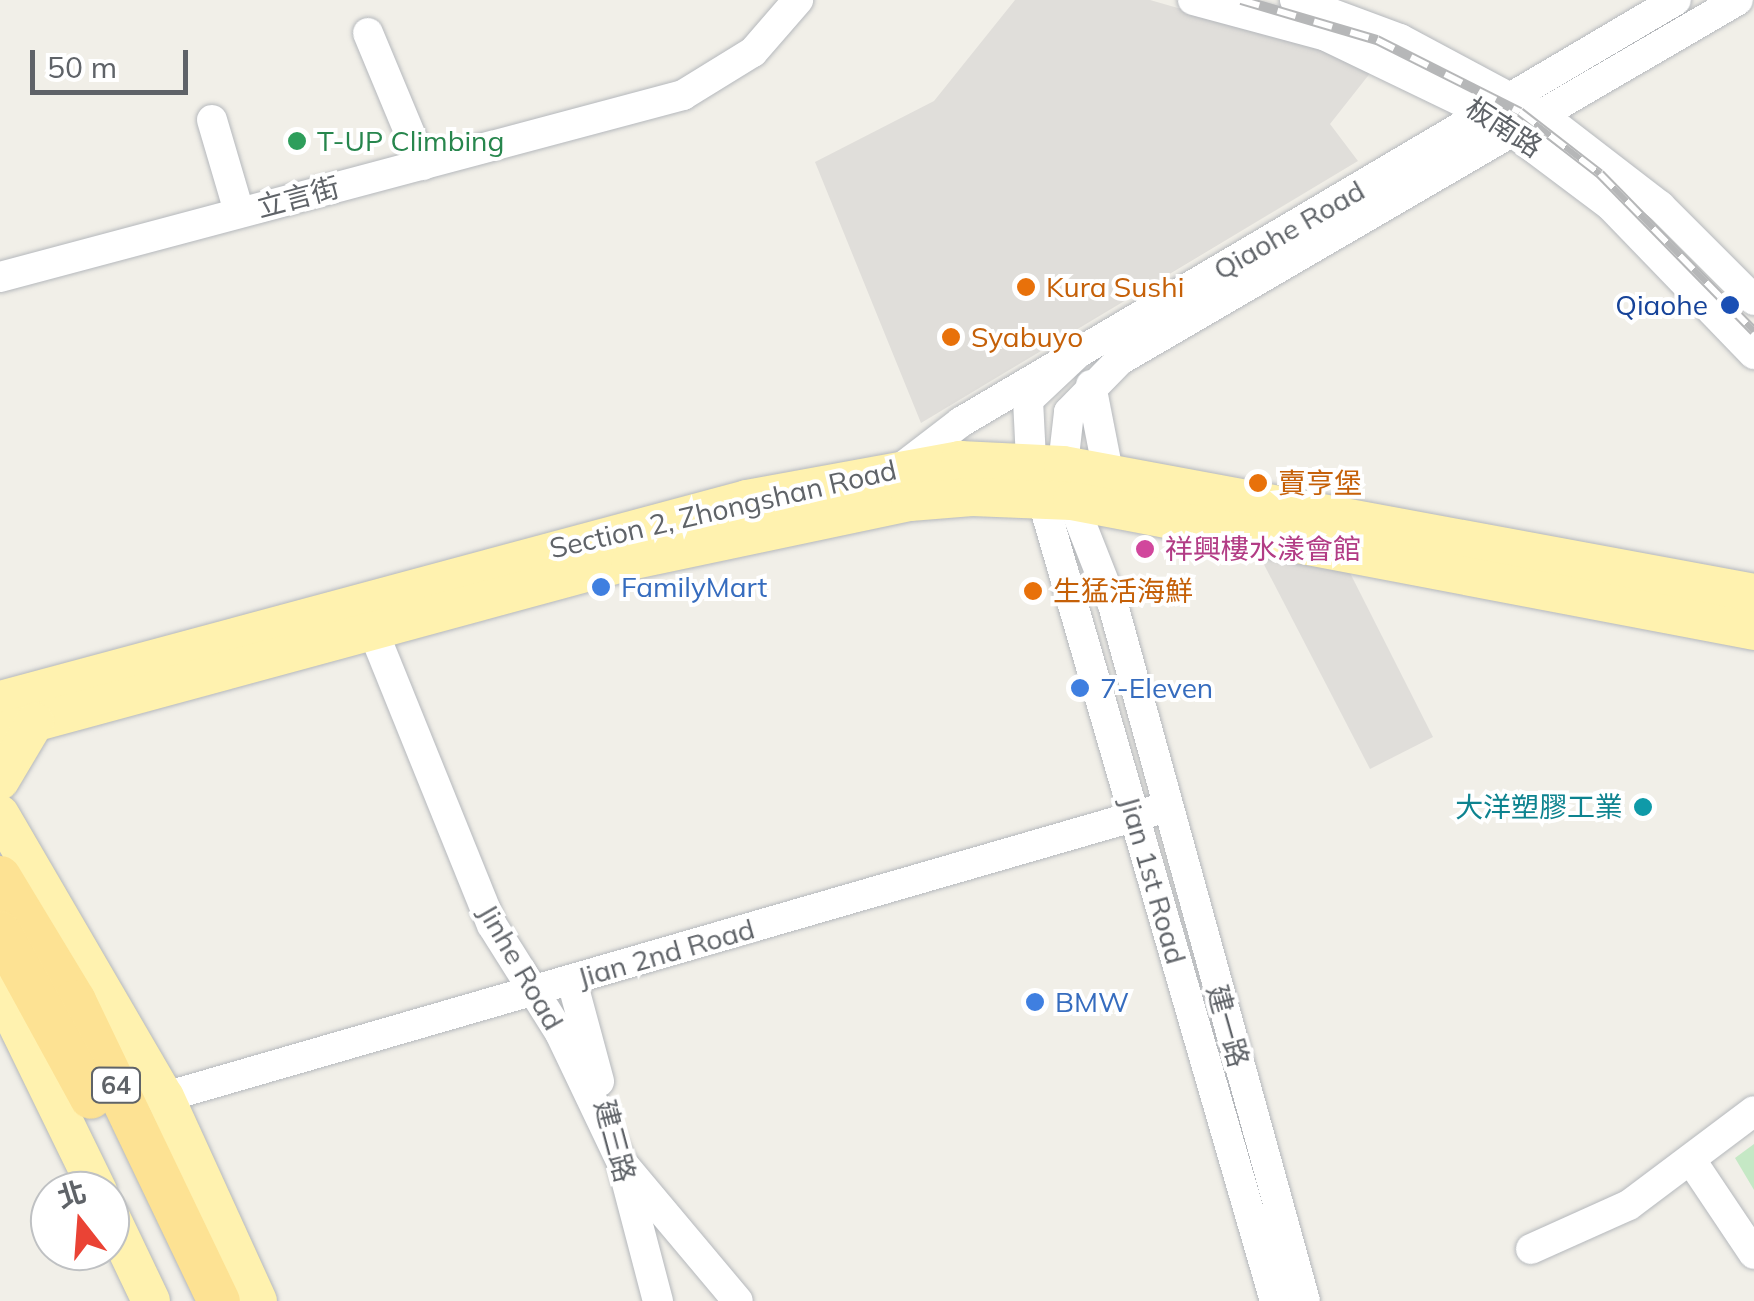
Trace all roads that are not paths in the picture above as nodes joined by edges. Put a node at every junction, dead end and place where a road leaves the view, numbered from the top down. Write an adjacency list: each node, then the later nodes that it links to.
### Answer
1 (798, 0): 12 (street, 立言街)
2 (1193, 0): 7 (street, 板南路)
3 (1295, 0): 8 (street, 板南路)
4 (1676, 0): 8 (street, Qiaohe Road)
5 (1738, 0): 9 (street)
6 (368, 32): 12 (street)
7 (1433, 83): 8 (street, 板南路); 11 (street)
8 (1507, 115): 9 (street, 板南路); 11 (street, Qiaohe Road); 17 (street, 板南路); 18 (street, Qiaohe Road)
9 (1542, 115): 15 (street, 板南路)
10 (212, 120): 13 (street)
11 (1440, 144): 16 (street, Qiaohe Road)
12 (422, 165): 13 (street, 立言街)
13 (239, 212): 14 (street, 立言街)
14 (0, 277)
15 (1754, 300)
16 (1081, 350): 19 (street, Qiaohe Road); 21 (street)
17 (1754, 354)
18 (1092, 385): 20 (street); 21 (street, Qiaohe Road)
19 (905, 465): 21 (main road, Section 2, Zhongshan Road); 23 (main road, Section 2, Zhongshan Road)
20 (1108, 472): 21 (main road, Section 2, Zhongshan Road); 22 (main road, Section 2, Zhongshan Road)
21 (1055, 488): 23 (main road, Section 2, Zhongshan Road); 24 (main road, Section 2, Zhongshan Road); 28 (street, 建一路); 29 (street, Jian 1st Road)
22 (1754, 593)
23 (366, 612): 25 (main road, Section 2, Zhongshan Road); 26 (main road, Section 2, Zhongshan Road); 35 (street, Jinhe Road)
24 (1754, 631)
25 (0, 700)
26 (18, 727): 27 (main road)
27 (1, 800): 36 (main road)
28 (1167, 807): 29 (street, Jian 2nd Road); 52 (street, 建一路)
29 (1135, 817): 33 (street, Jian 2nd Road); 51 (street, Jian 1st Road)
30 (0, 877): 47 (highway, 64)
31 (0, 903): 46 (main road)
32 (0, 932): 45 (highway, 64)
33 (572, 981): 35 (street, Jian 2nd Road); 39 (street, 建三路)
34 (0, 990): 40 (main road)
35 (534, 990): 36 (street, Jian 2nd Road); 39 (street, Jinhe Road)
36 (166, 1098): 48 (main road)
37 (1754, 1111): 38 (street)
38 (1691, 1160): 41 (street); 42 (street)
39 (622, 1163): 49 (street, 建三路); 50 (street, Jinhe Road)
40 (88, 1171)
41 (1531, 1250)
42 (1754, 1254)
43 (130, 1256): 44 (main road)
44 (152, 1301)
45 (190, 1301)
46 (207, 1301)
47 (220, 1301)
48 (258, 1301)
49 (658, 1301)
50 (738, 1301)
51 (1275, 1301)
52 (1305, 1301)

